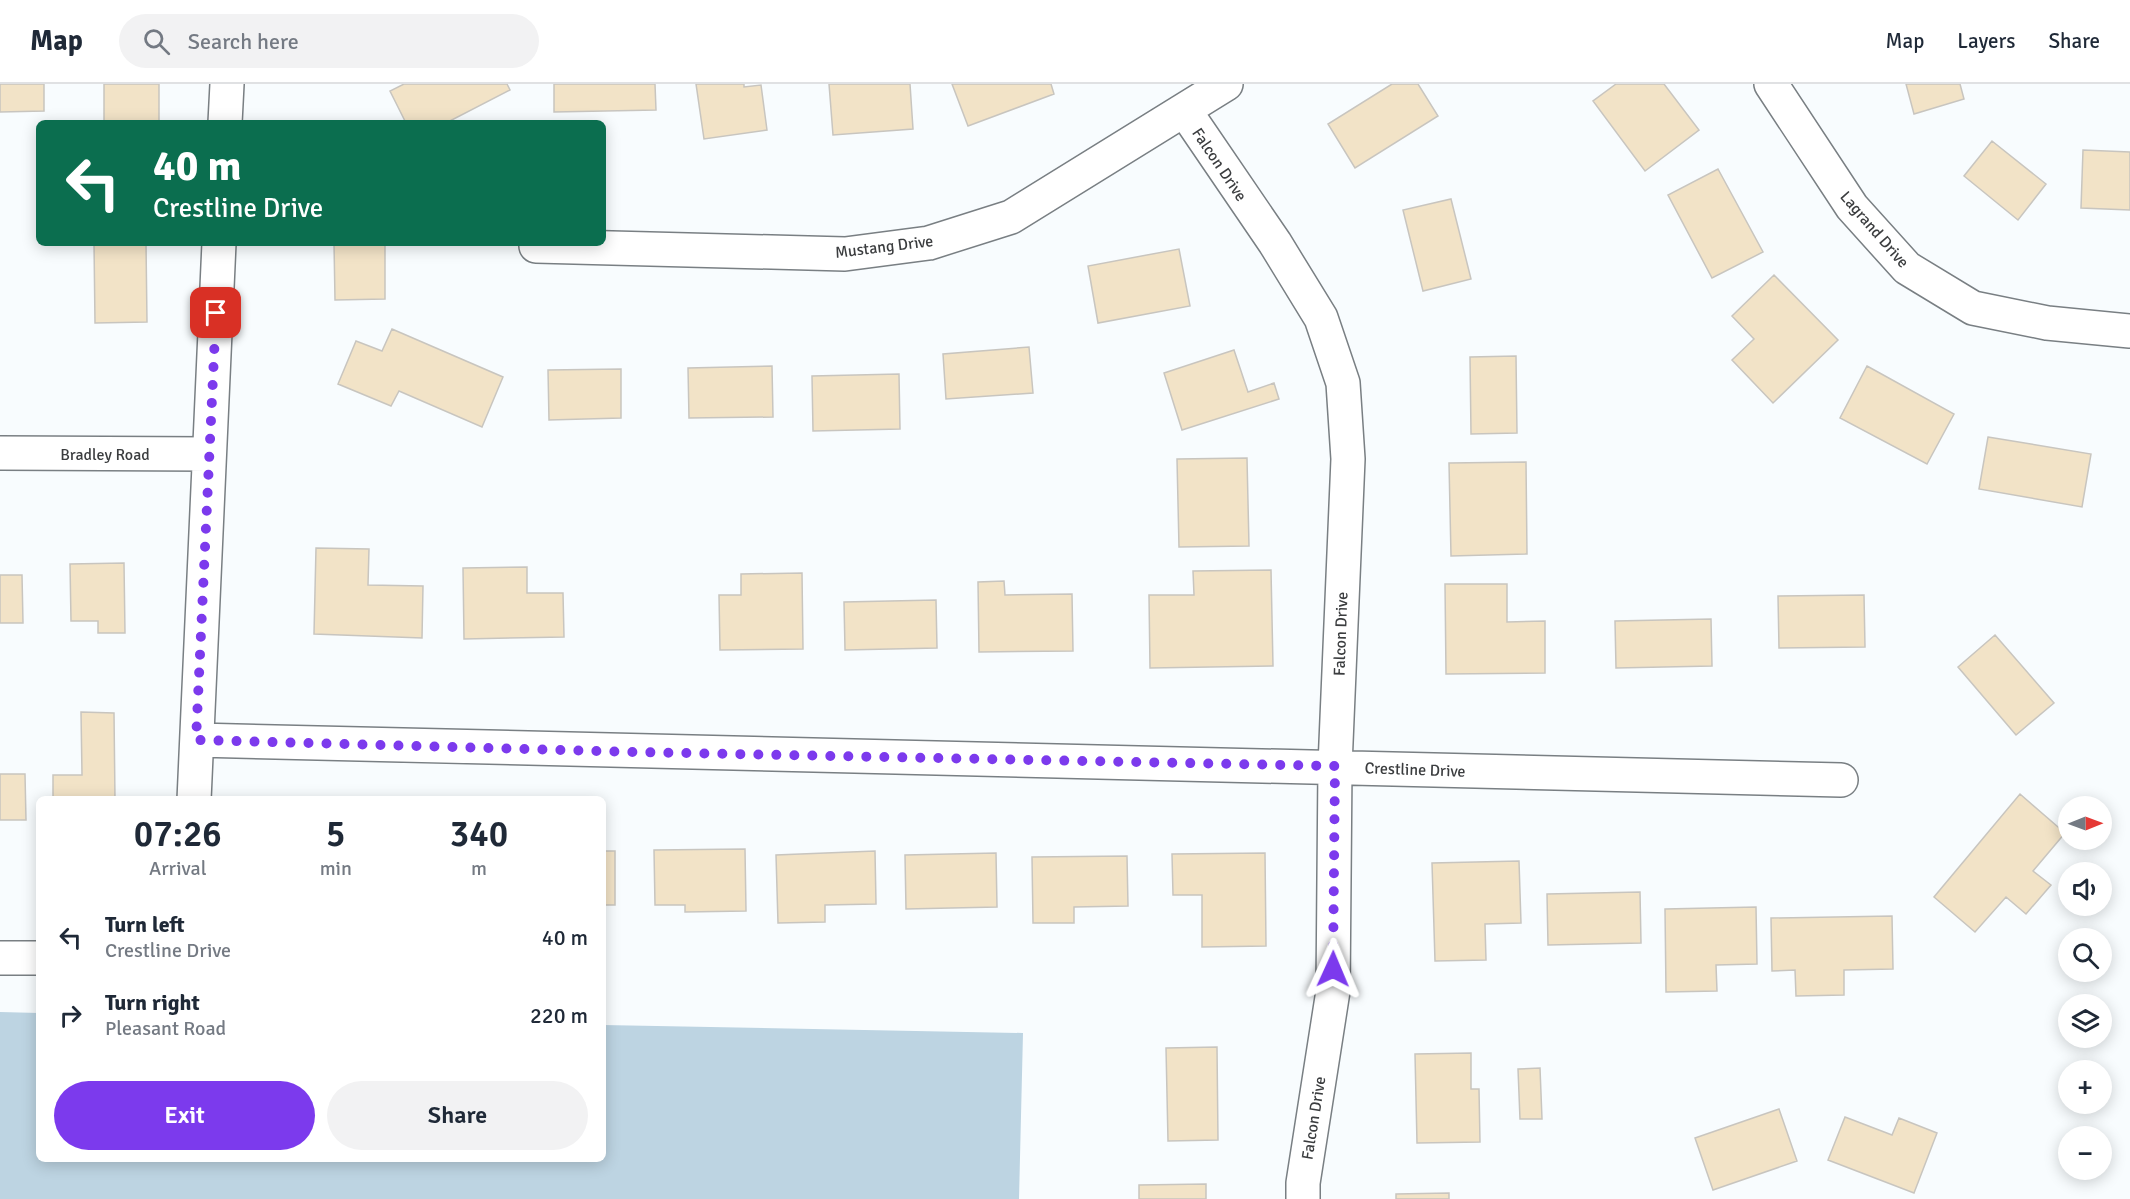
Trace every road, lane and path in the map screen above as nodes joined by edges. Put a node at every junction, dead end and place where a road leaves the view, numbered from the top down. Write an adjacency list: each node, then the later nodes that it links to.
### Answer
1 (227, 84): 5 (street)
2 (1226, 84): 4 (street, Mustang Drive)
3 (1771, 84): 8 (street, Lagrand Drive)
4 (1185, 111): 7 (street, Mustang Drive); 12 (street, Falcon Drive)
5 (225, 120)
6 (219, 246): 10 (street)
7 (536, 246)
8 (2130, 331)
9 (0, 453): 10 (street, Bradley Road)
10 (209, 454): 11 (street)
11 (196, 740): 12 (street, Crestline Drive); 14 (street)
12 (1335, 766): 13 (street, Crestline Drive); 17 (street, Falcon Drive)
13 (1841, 780)
14 (194, 796)
15 (0, 958): 16 (street)
16 (36, 958)
17 (1303, 1199)

